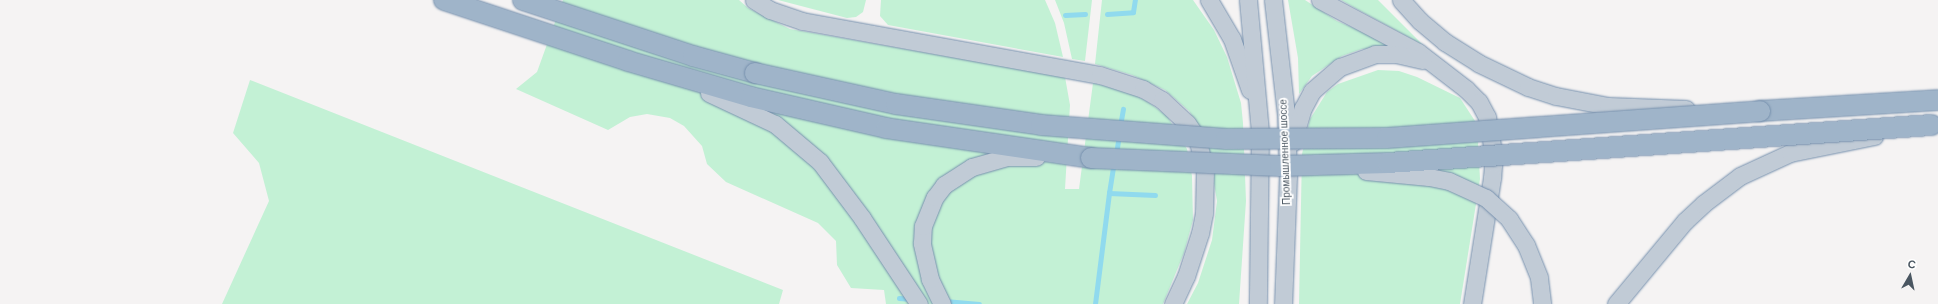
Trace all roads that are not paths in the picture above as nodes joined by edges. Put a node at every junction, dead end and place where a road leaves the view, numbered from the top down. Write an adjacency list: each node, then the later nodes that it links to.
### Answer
1 (444, 0): 9 (highway)
2 (754, 0): 19 (main road)
3 (1209, 0): 14 (main road)
4 (1248, 0): 14 (main road)
5 (1273, 0): 16 (main road, Промышленное шоссе)
6 (1320, 0): 10 (main road)
7 (1401, 0): 12 (main road, bridge)
8 (526, 1): 12 (highway, bridge)
9 (628, 61): 15 (highway); 17 (main road)
10 (1438, 67): 16 (main road); 22 (main road)
11 (1938, 100): 12 (highway)
12 (1760, 111)
13 (1935, 125): 16 (highway, bridge); 24 (main road, bridge)
14 (1260, 131): 20 (main road)
15 (1091, 158): 16 (highway, bridge); 18 (main road)
16 (1284, 171): 21 (main road, Промышленное шоссе); 23 (main road, bridge)
17 (919, 304)
18 (942, 304)
19 (1172, 304)
20 (1258, 304)
21 (1283, 304)
22 (1472, 304)
23 (1542, 304)
24 (1616, 304)

